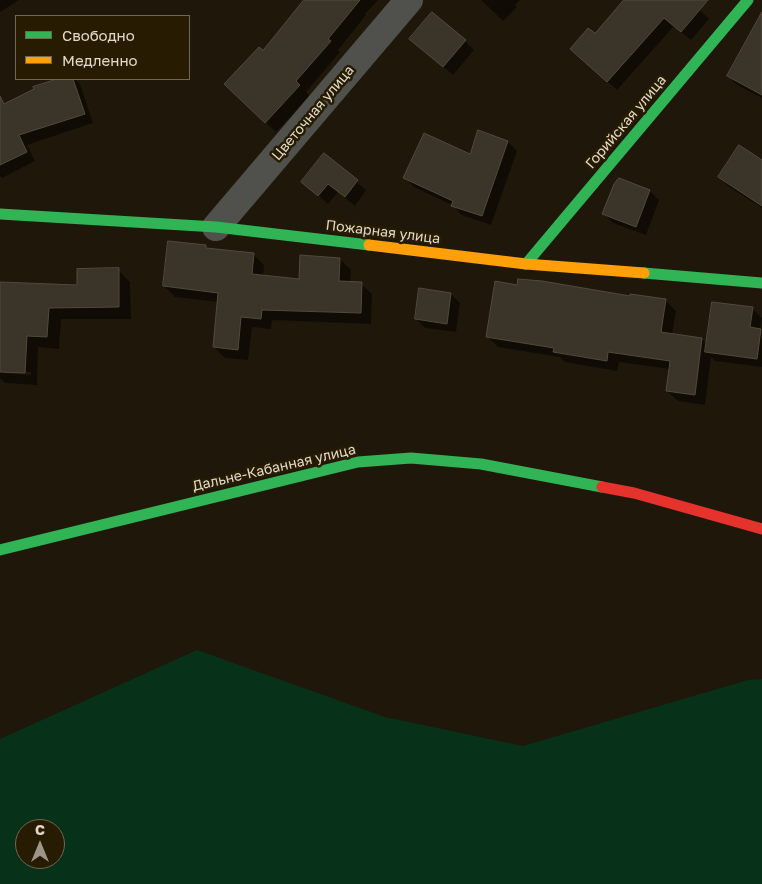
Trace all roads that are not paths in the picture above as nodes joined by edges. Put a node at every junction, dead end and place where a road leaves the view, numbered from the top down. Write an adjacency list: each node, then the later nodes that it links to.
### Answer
1 (409, 0): 4 (street, Цветочная улица)
2 (748, 0): 5 (street, Горийская улица)
3 (1, 212): 4 (street, Пожарная улица)
4 (216, 227): 5 (street, Пожарная улица)
5 (526, 264): 6 (street, Пожарная улица)
6 (762, 283)
7 (762, 529): 8 (street, Дальне-Кабанная улица)
8 (0, 550)

